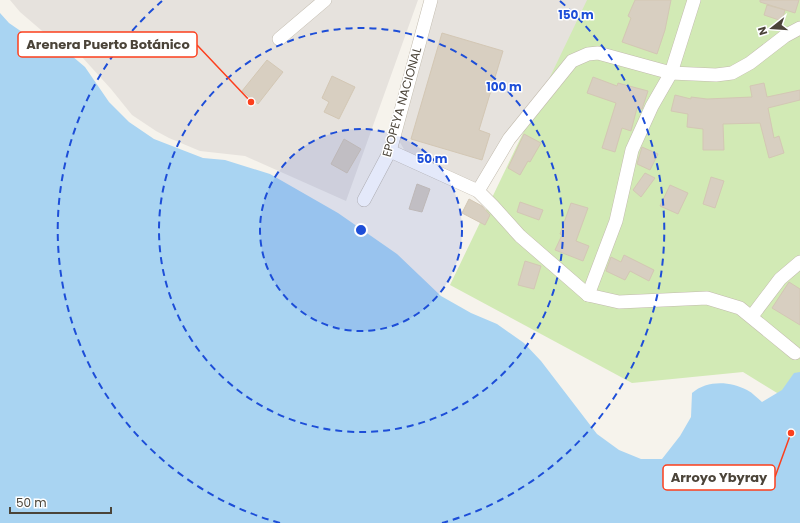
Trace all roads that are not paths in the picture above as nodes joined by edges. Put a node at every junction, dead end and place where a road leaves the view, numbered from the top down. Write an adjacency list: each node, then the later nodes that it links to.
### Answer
1 (325, 0): 5 (street)
2 (431, 0): 7 (street, EPOPEYA NACIONAL)
3 (694, 0): 6 (street)
4 (800, 28): 6 (street)
5 (279, 38)
6 (670, 73): 8 (street); 11 (street)
7 (390, 151): 8 (street); 9 (street, EPOPEYA NACIONAL)
8 (478, 191): 11 (street)
9 (364, 200)
10 (800, 262): 12 (street)
11 (588, 295): 12 (street)
12 (752, 316): 13 (street)
13 (795, 353)

